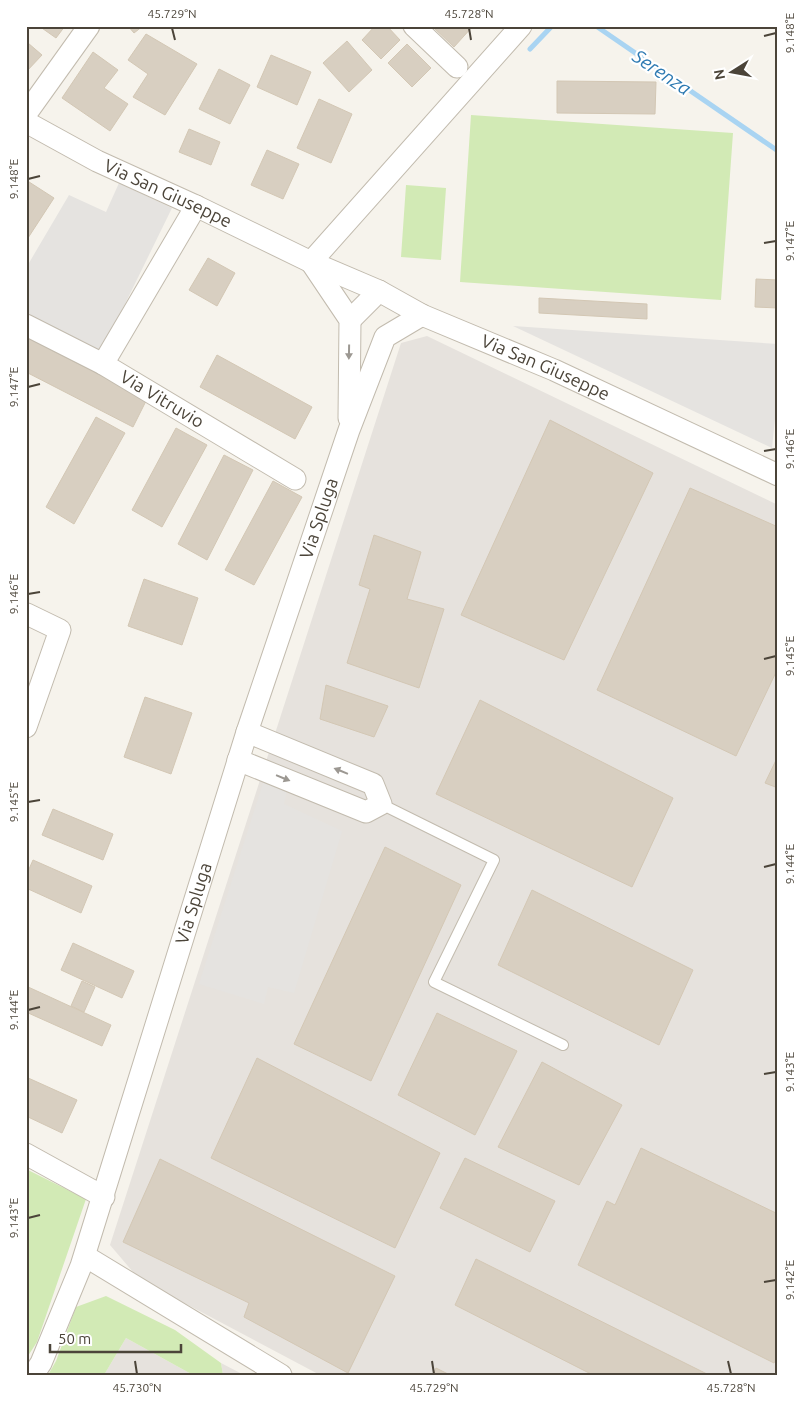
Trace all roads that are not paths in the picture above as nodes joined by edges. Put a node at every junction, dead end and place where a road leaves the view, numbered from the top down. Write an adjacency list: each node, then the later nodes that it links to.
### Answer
1 (89, 26): 5 (street)
2 (414, 26): 4 (street)
3 (521, 26): 8 (street)
4 (457, 67)
5 (26, 114)
6 (26, 122): 7 (street, Via San Giuseppe)
7 (196, 206): 8 (street, Via San Giuseppe); 13 (street)
8 (311, 262): 9 (street, Via San Giuseppe); 11 (street)
9 (379, 291): 10 (street, Via San Giuseppe); 11 (street)
10 (422, 315): 14 (street, Via Spluga); 15 (street, Via San Giuseppe)
11 (350, 320): 14 (street, Via Spluga, one-way to 14)
12 (26, 325): 13 (street, Via Vitruvio)
13 (103, 364): 16 (street, Via Vitruvio)
14 (349, 430): 19 (street, Via Spluga)
15 (778, 475)
16 (295, 479)
17 (26, 616): 18 (street)
18 (26, 727)
19 (247, 732): 20 (street, Via Spluga); 21 (street, one-way to 19)
20 (238, 760): 21 (street, one-way to 21); 24 (street, Via Spluga)
21 (381, 804): 22 (lane)
22 (563, 1045)
23 (26, 1154): 24 (street)
24 (104, 1196): 25 (street, Via Spluga)
25 (84, 1256): 26 (street, Via Spluga); 27 (street)
26 (32, 1375)
27 (281, 1375)

